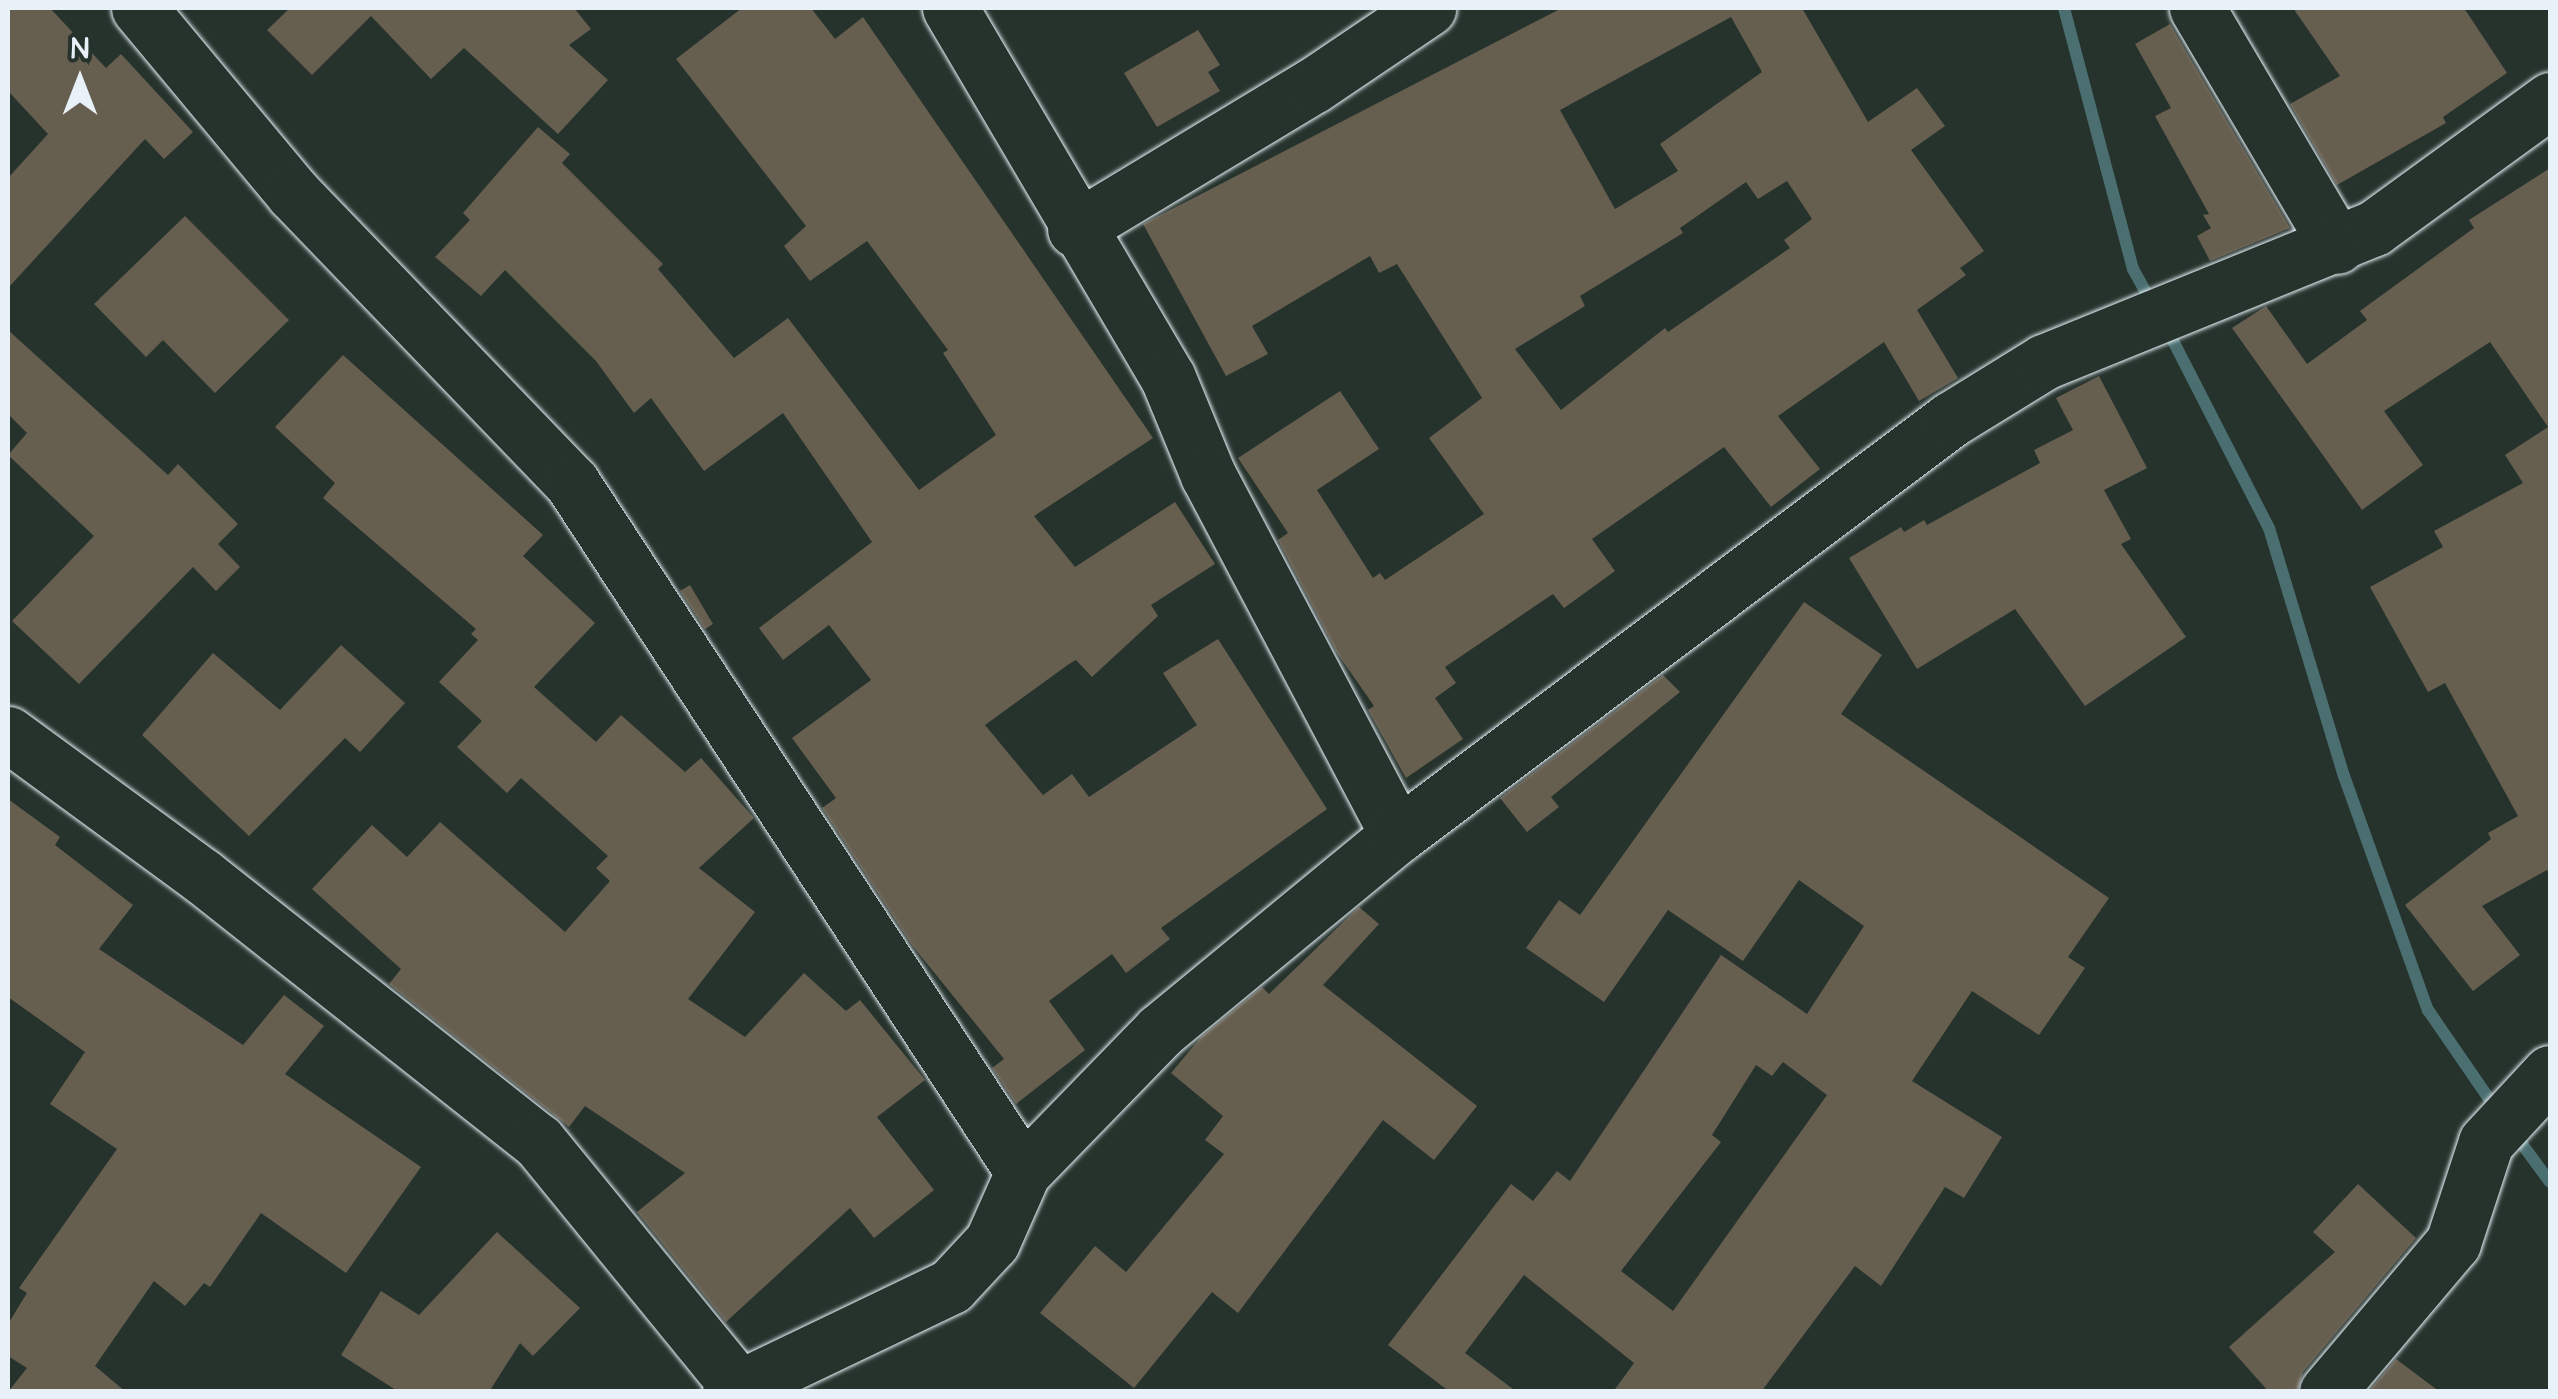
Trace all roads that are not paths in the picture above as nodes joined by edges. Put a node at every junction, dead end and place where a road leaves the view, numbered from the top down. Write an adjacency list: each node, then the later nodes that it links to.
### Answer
1 (139, 8): 11 (street)
2 (950, 8): 6 (street)
3 (1428, 8): 6 (street)
4 (2197, 8): 7 (street)
5 (2550, 100): 7 (street)
6 (1075, 229): 9 (street)
7 (2337, 246): 9 (street)
8 (8, 734): 12 (street)
9 (1398, 835): 11 (street)
10 (2541, 1087): 13 (street)
11 (1024, 1172): 12 (street)
12 (734, 1389)
13 (2326, 1392)

